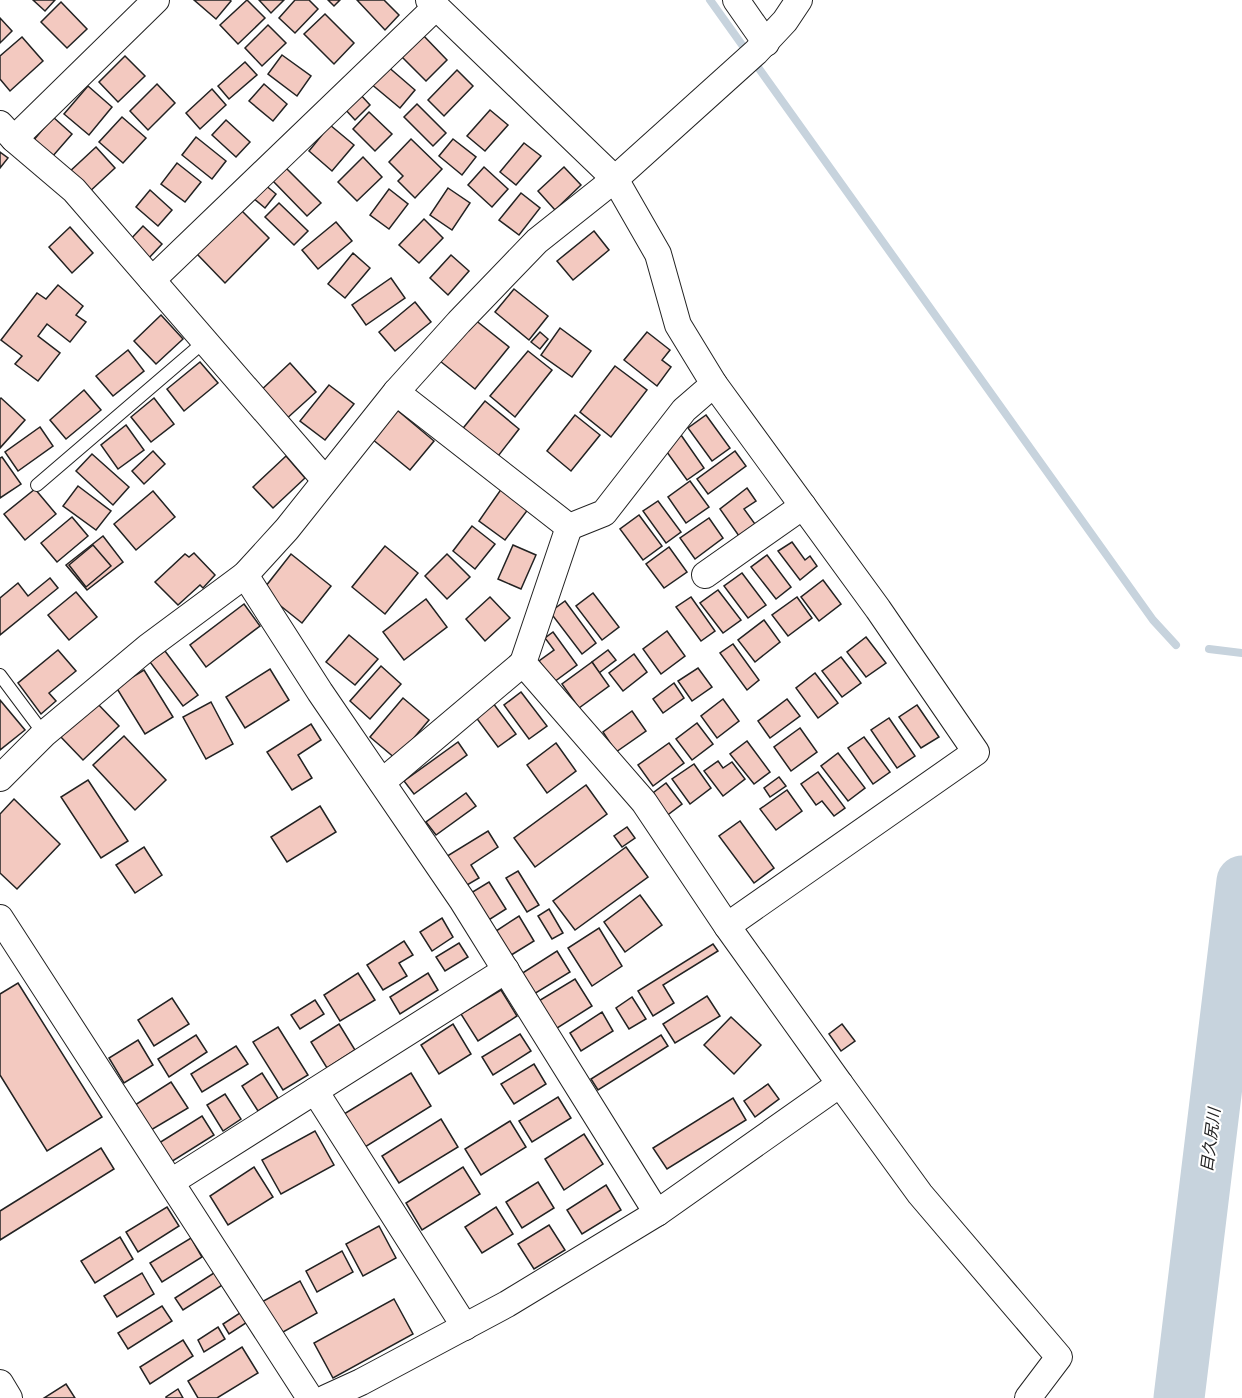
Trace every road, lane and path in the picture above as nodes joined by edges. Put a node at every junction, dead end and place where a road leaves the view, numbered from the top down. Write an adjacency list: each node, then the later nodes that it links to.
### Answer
1 (156, 0): 6 (street)
2 (736, 0): 5 (street)
3 (799, 0): 5 (street)
4 (433, 4): 7 (street); 8 (street)
5 (755, 53): 7 (street)
6 (7, 132): 8 (street)
7 (615, 179): 10 (street); 11 (street)
8 (152, 280): 9 (street)
9 (205, 340): 12 (street); 13 (lane)
10 (714, 384): 14 (street); 15 (street)
11 (396, 392): 12 (street); 15 (street)
12 (326, 480): 16 (street)
13 (37, 485)
14 (803, 506): 17 (street); 24 (street)
15 (569, 527): 18 (street)
16 (245, 575): 20 (street); 22 (street)
17 (705, 575)
18 (523, 663): 22 (street); 24 (street)
19 (0, 675): 20 (lane)
20 (44, 734): 21 (street)
21 (0, 777)
22 (382, 782): 25 (street)
23 (0, 918): 28 (street)
24 (727, 926): 26 (street)
25 (506, 970): 27 (street); 29 (street)
26 (840, 1083): 29 (street); 35 (street)
27 (315, 1091): 28 (street); 30 (street)
28 (171, 1182): 33 (street)
29 (657, 1213): 30 (street)
30 (465, 1327): 34 (street)
31 (0, 1383): 32 (street)
32 (9, 1398)
33 (310, 1398)
34 (326, 1398)
35 (1028, 1398)

